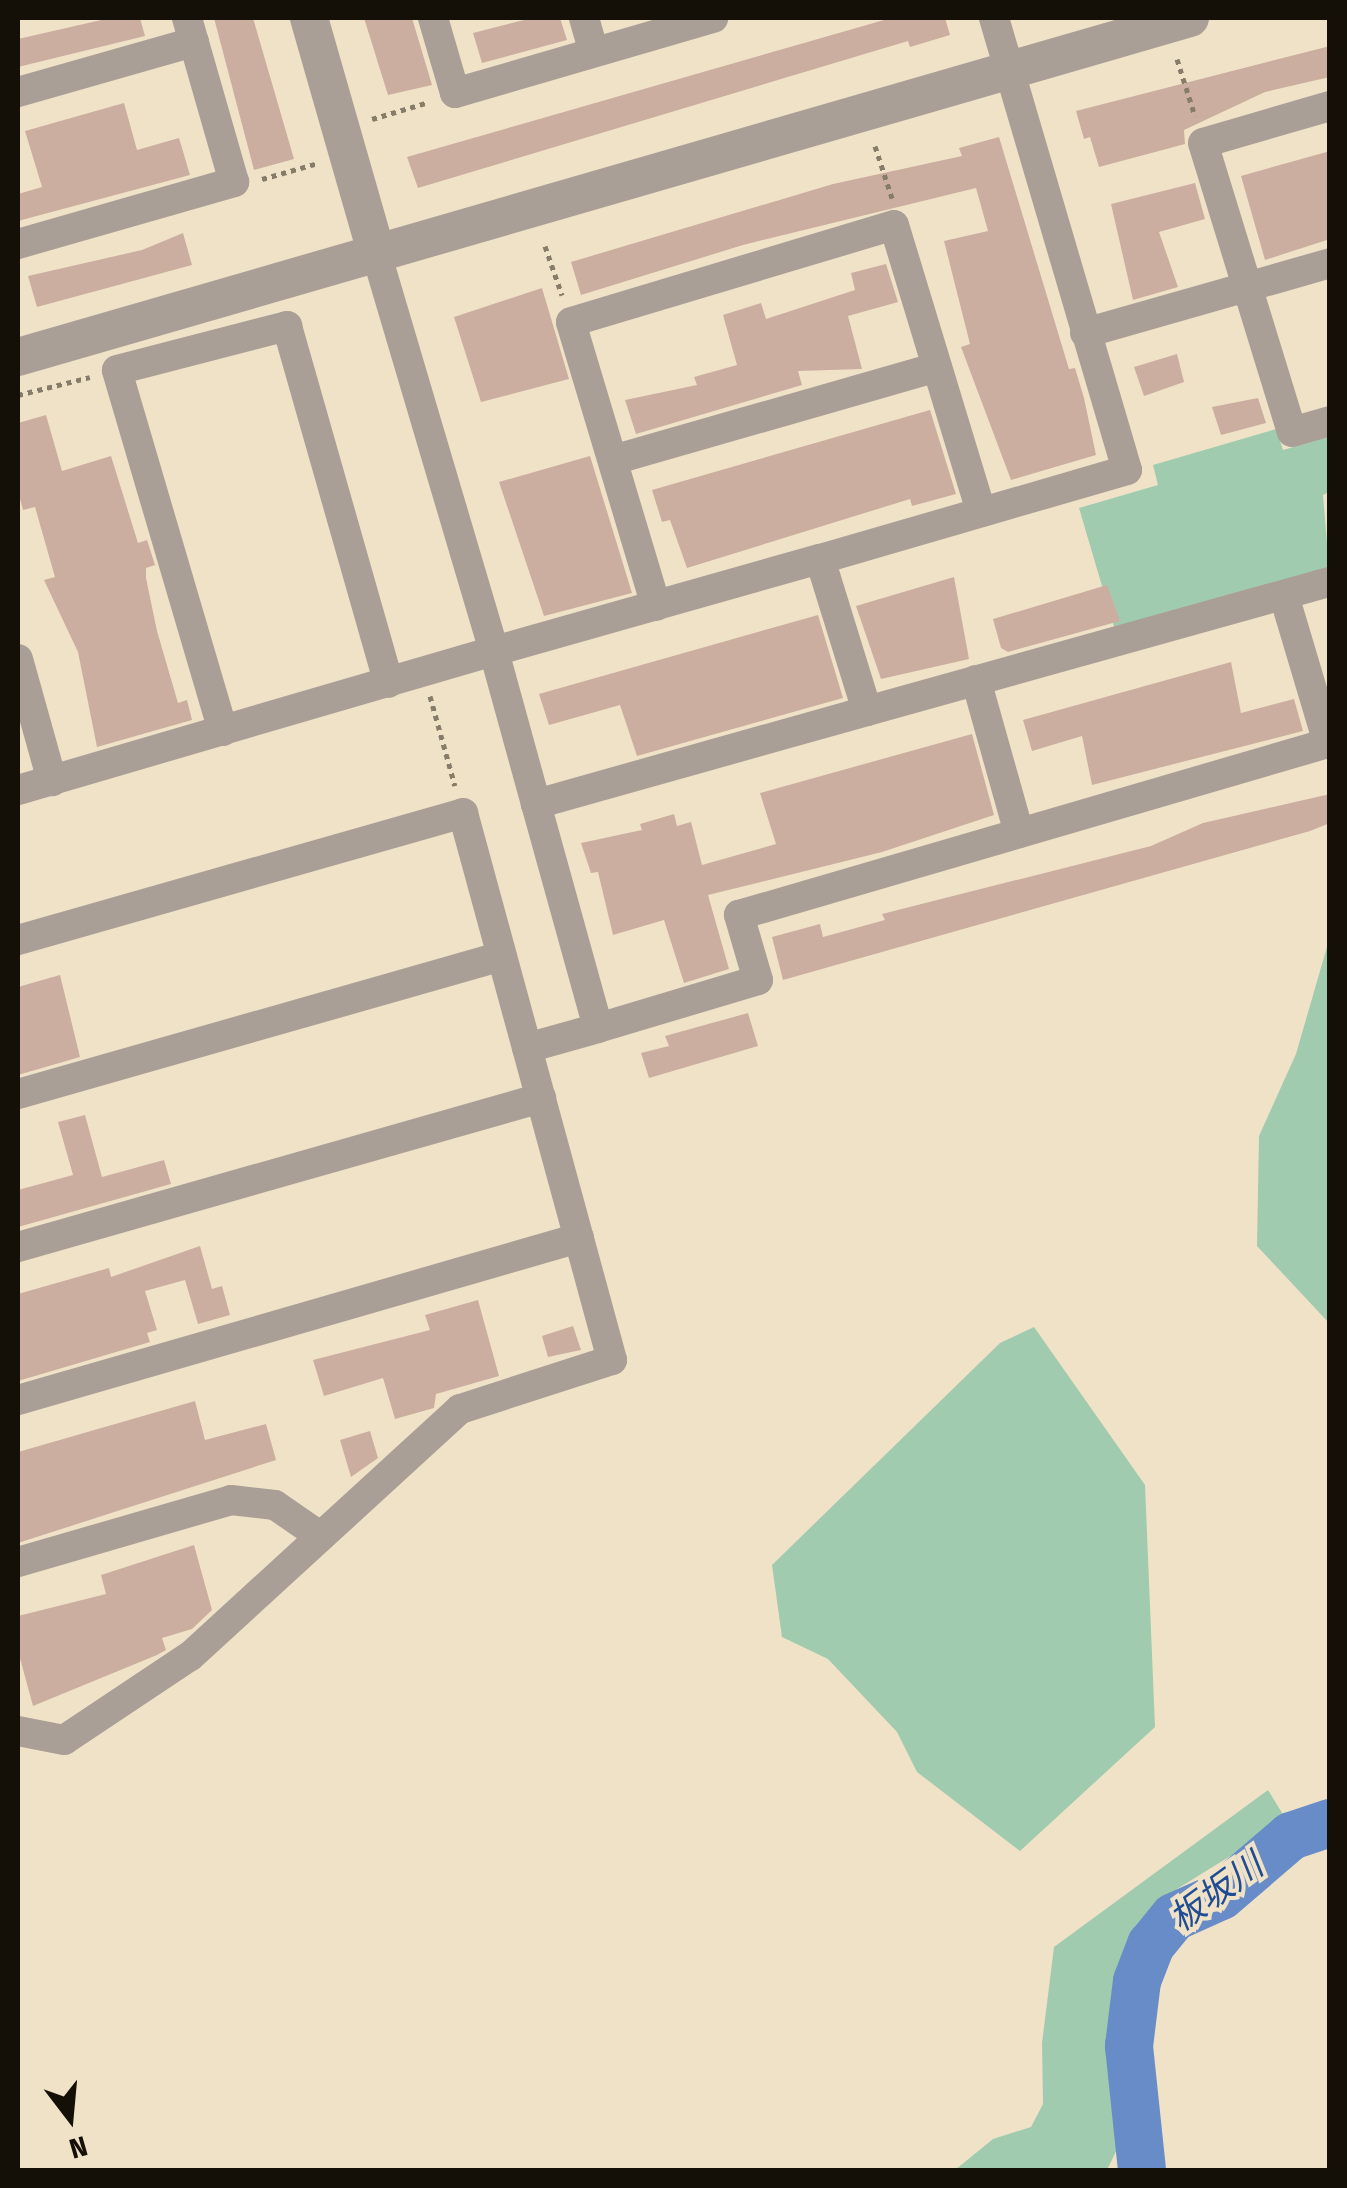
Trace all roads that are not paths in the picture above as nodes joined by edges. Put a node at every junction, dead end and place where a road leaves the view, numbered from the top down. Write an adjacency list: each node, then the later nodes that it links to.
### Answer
1 (309, 18): 13 (street)
2 (432, 18): 8 (street)
3 (584, 18): 8 (street)
4 (713, 18): 8 (street)
5 (994, 18): 9 (street)
6 (1190, 18): 9 (street)
7 (191, 30): 10 (street); 12 (street)
8 (594, 52)
9 (1010, 67): 13 (street); 16 (street)
10 (18, 92)
11 (1330, 106): 15 (street)
12 (18, 244)
13 (376, 252): 17 (street); 26 (street)
14 (1330, 263): 15 (street)
15 (1248, 286): 16 (street); 19 (street)
16 (1085, 332): 21 (street)
17 (18, 356)
18 (937, 366): 20 (street); 20 (street); 21 (street)
19 (1330, 421)
20 (613, 460): 25 (street)
21 (981, 512): 22 (street)
22 (820, 559): 25 (street); 30 (street)
23 (1330, 582): 24 (street)
24 (1284, 595): 28 (street); 35 (street)
25 (656, 606): 26 (street)
26 (494, 651): 29 (street); 34 (street)
27 (18, 660): 32 (street)
28 (976, 680): 30 (street); 35 (street)
29 (389, 683): 31 (street); 31 (street)
30 (867, 711): 34 (street)
31 (223, 731): 32 (street)
32 (52, 780): 33 (street)
33 (18, 790)
34 (536, 804): 38 (street)
35 (1020, 833): 38 (street)
36 (18, 940): 37 (street)
37 (502, 956): 39 (street); 40 (street)
38 (598, 1028): 39 (street)
39 (527, 1048): 41 (street)
40 (18, 1094)
41 (541, 1098): 42 (street); 43 (street)
42 (579, 1238): 44 (street); 45 (street)
43 (18, 1247)
44 (18, 1400)
45 (320, 1536): 46 (street); 47 (street)
46 (18, 1562)
47 (18, 1731)

